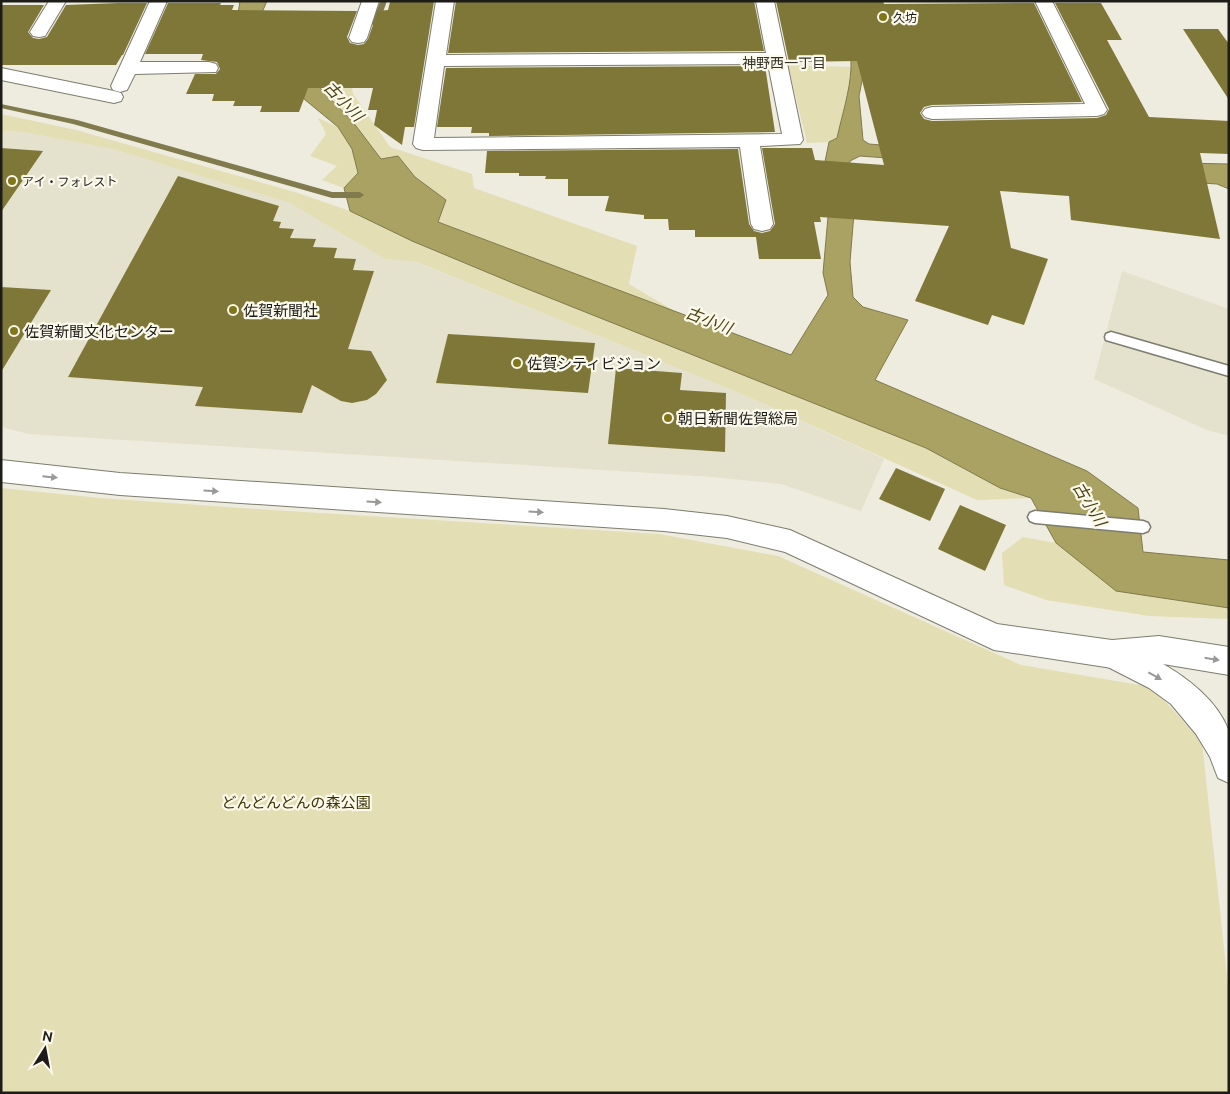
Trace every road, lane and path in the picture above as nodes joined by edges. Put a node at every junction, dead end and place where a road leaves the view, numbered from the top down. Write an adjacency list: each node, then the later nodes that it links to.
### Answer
1 (58, 1): 7 (street)
2 (159, 1): 11 (street)
3 (371, 1): 8 (street)
4 (444, 1): 10 (street)
5 (765, 1): 9 (street)
6 (1043, 1): 14 (street)
7 (39, 32)
8 (358, 38)
9 (777, 58): 10 (street); 15 (street)
10 (435, 61): 15 (street)
11 (129, 68): 12 (street); 13 (street)
12 (209, 68)
13 (1, 74)
14 (932, 113)
15 (748, 141): 16 (street)
16 (762, 224)
17 (1111, 337): 18 (lane)
18 (1229, 371)
19 (1, 471): 22 (street, one-way to 22)
20 (1035, 516): 21 (lane)
21 (1143, 527)
22 (1112, 654): 23 (street, one-way to 23); 24 (street, one-way to 24)
23 (1229, 662)
24 (1229, 767)

